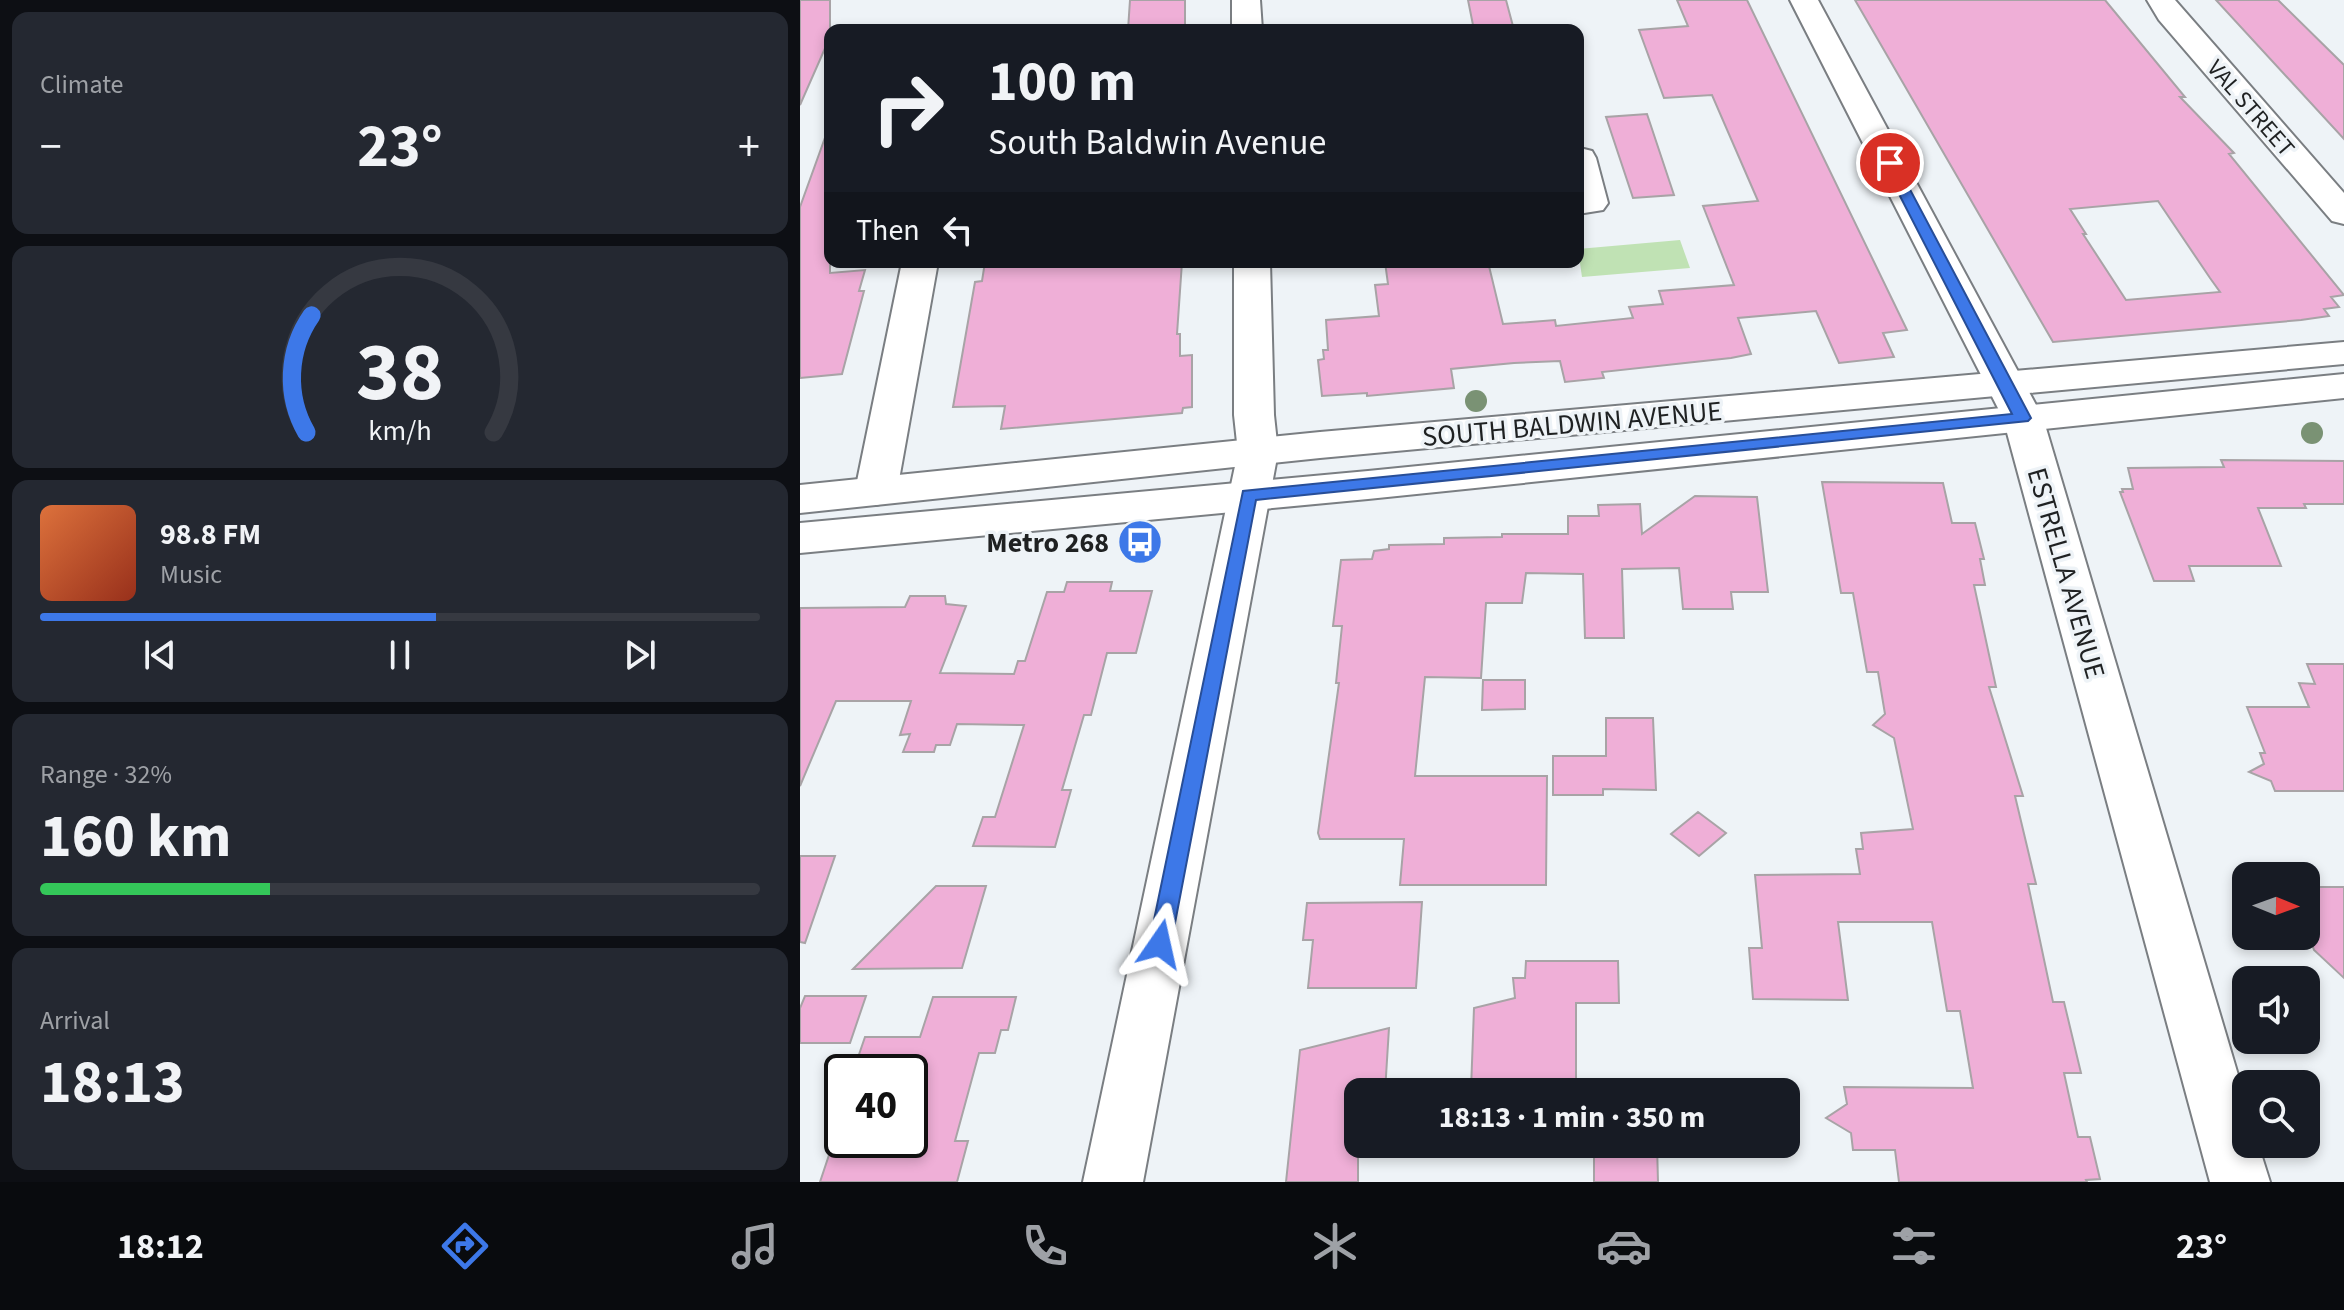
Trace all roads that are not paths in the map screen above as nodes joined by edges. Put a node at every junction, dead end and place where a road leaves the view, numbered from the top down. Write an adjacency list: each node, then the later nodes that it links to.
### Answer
1 (1246, 0): 4 (street)
2 (1804, 0): 12 (street, ESTRELLA AVENUE)
3 (2161, 0): 7 (street, VAL STREET)
4 (1247, 24)
5 (1584, 174): 6 (street)
6 (1584, 204)
7 (2344, 214)
8 (919, 268): 14 (street)
9 (1252, 268): 13 (street)
10 (2344, 353): 12 (street, SOUTH BALDWIN AVENUE)
11 (2344, 386): 12 (street, SOUTH BALDWIN AVENUE)
12 (2015, 401): 13 (street, SOUTH BALDWIN AVENUE); 15 (street, SOUTH BALDWIN AVENUE); 19 (street, ESTRELLA AVENUE)
13 (1258, 452): 14 (street, SOUTH BALDWIN AVENUE); 15 (street)
14 (876, 491): 16 (street, SOUTH BALDWIN AVENUE)
15 (1249, 495): 17 (street, SOUTH BALDWIN AVENUE); 18 (street)
16 (800, 499)
17 (800, 538)
18 (1113, 1182)
19 (2240, 1182)

